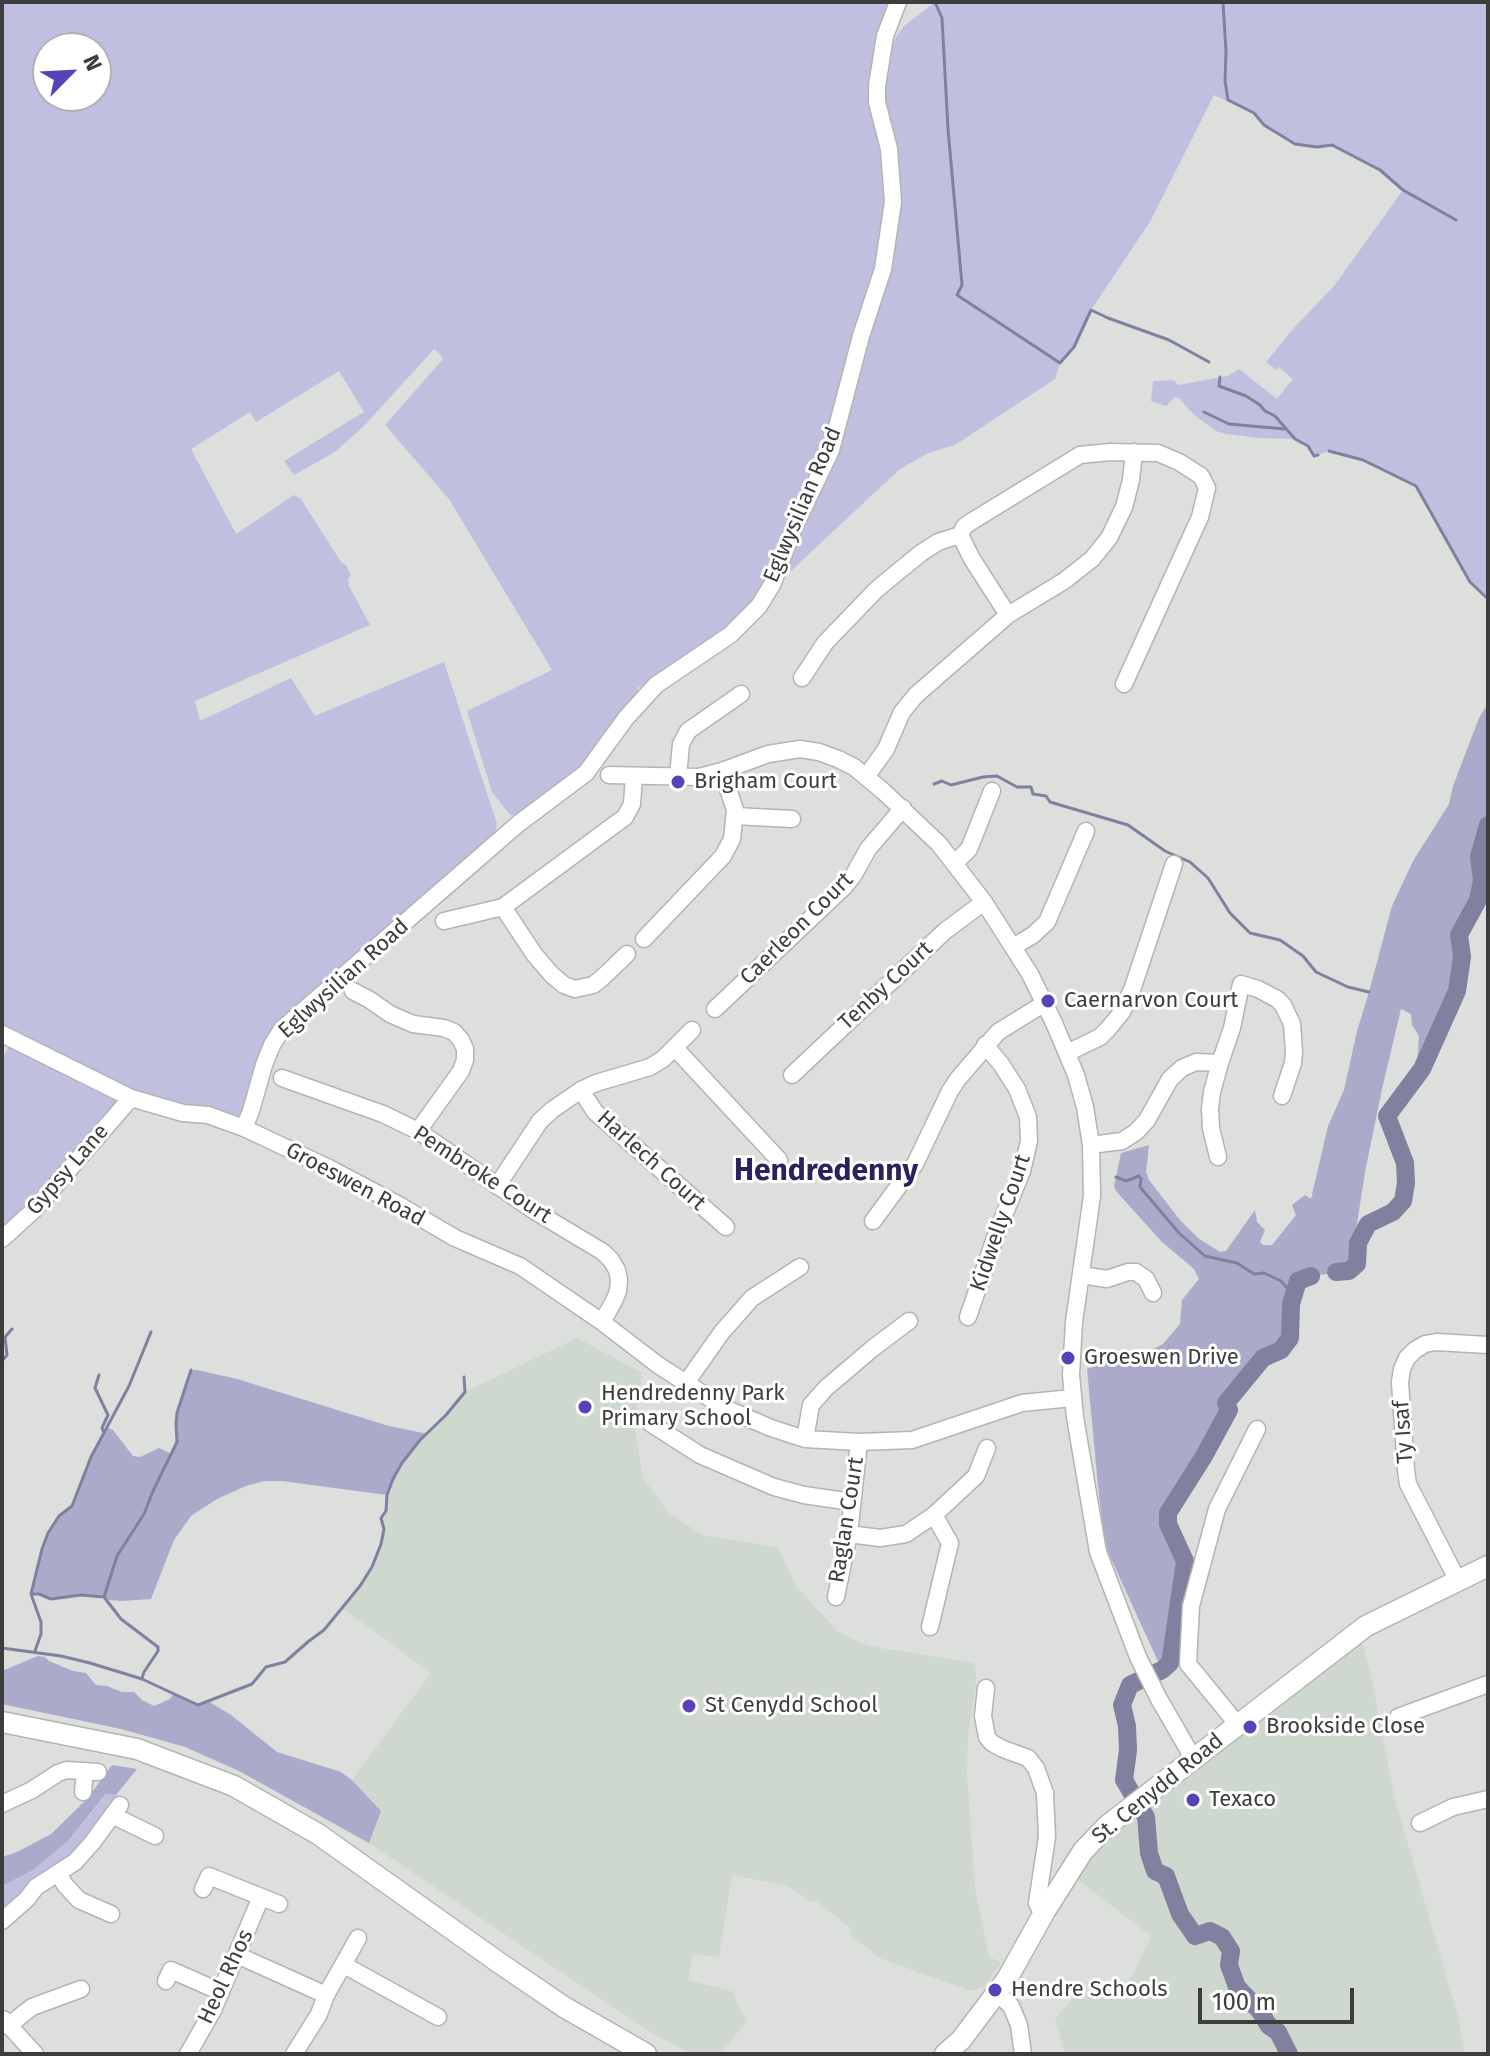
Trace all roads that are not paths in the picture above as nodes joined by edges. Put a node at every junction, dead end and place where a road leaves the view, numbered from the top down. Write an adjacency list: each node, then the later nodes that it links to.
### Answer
1 (898, 2): 40 (street, Eglwysilian Road)
2 (1134, 452): 3 (street); 4 (street); 6 (street)
3 (960, 535): 4 (street); 5 (street)
4 (1008, 615): 12 (street)
5 (802, 678)
6 (1124, 684)
7 (741, 694): 11 (street)
8 (722, 771): 11 (street); 12 (street); 15 (street)
9 (609, 775): 10 (street)
10 (634, 776): 11 (street); 21 (street)
11 (678, 777)
12 (866, 777): 14 (street)
13 (992, 791): 18 (street)
14 (903, 808): 18 (street); 28 (street, Caerleon Court)
15 (735, 816): 16 (street); 23 (street)
16 (792, 819)
17 (1086, 831): 24 (street)
18 (955, 863): 20 (street)
19 (1174, 864): 33 (street)
20 (984, 902): 24 (street); 35 (street, Tenby Court)
21 (503, 907): 22 (street); 25 (street)
22 (444, 921)
23 (644, 939)
24 (1013, 947): 27 (street)
25 (627, 954)
26 (353, 991): 41 (street)
27 (1045, 1003): 31 (street); 33 (street)
28 (715, 1009)
29 (692, 1030): 32 (street)
30 (2, 1034): 39 (street, Groeswen Road)
31 (985, 1045): 46 (street); 52 (street, Kidwelly Court)
32 (675, 1048): 37 (street); 44 (street)
33 (1067, 1053): 42 (street)
34 (1220, 1063): 38 (street); 42 (street); 43 (street)
35 (792, 1075)
36 (282, 1078): 41 (street, Pembroke Court)
37 (581, 1090): 45 (street); 47 (street, Harlech Court)
38 (1282, 1096)
39 (131, 1098): 40 (street, Groeswen Road); 48 (street, Gypsy Lane)
40 (244, 1128): 54 (street, Groeswen Road)
41 (418, 1131): 45 (street, Pembroke Court)
42 (1091, 1145): 50 (street)
43 (1218, 1157)
44 (779, 1160)
45 (497, 1186): 54 (street, Pembroke Court)
46 (873, 1221)
47 (726, 1227)
48 (2, 1239)
49 (800, 1267): 56 (street)
50 (1081, 1275): 51 (street); 57 (street)
51 (1153, 1293)
52 (968, 1317)
53 (909, 1321): 60 (street)
54 (602, 1322): 56 (street, Groeswen Road)
55 (1488, 1345): 67 (street, Ty Isaf)
56 (686, 1383): 60 (street)
57 (1072, 1398): 61 (street); 75 (street)
58 (650, 1423): 63 (street)
59 (1257, 1429): 74 (street)
60 (805, 1439): 61 (street)
61 (859, 1442): 63 (street, Raglan Court)
62 (987, 1448): 64 (street)
63 (852, 1502): 65 (street, Raglan Court)
64 (934, 1515): 65 (street); 69 (street)
65 (849, 1534): 68 (street, Raglan Court)
66 (1488, 1566): 67 (main road, St. Cenydd Road)
67 (1458, 1581): 74 (main road, St. Cenydd Road)
68 (836, 1597)
69 (930, 1627)
70 (1488, 1684): 72 (street)
71 (986, 1688): 86 (street)
72 (1398, 1717)
73 (2, 1722): 101 (main road)
74 (1238, 1725): 75 (main road, St. Cenydd Road)
75 (1193, 1758): 86 (main road, St. Cenydd Road)
76 (83, 1792): 78 (street)
77 (1488, 1799): 79 (street)
78 (2, 1804)
79 (1420, 1823)
80 (155, 1836): 81 (street)
81 (58, 1873): 83 (street); 87 (street)
82 (208, 1876): 84 (street)
83 (106, 1892)
84 (261, 1897): 85 (street); 89 (street, Heol Rhos)
85 (279, 1904)
86 (1045, 1911): 93 (main road, St. Cenydd Road)
87 (2, 1921)
88 (358, 1938): 90 (street)
89 (237, 1955): 92 (street, Heol Rhos); 94 (street)
90 (344, 1965): 94 (street); 96 (street)
91 (170, 1969): 92 (street)
92 (221, 1992): 99 (street, Heol Rhos)
93 (997, 1993): 102 (main road, St. Cenydd Road); 103 (street)
94 (326, 1995): 100 (street)
95 (74, 1996): 97 (street)
96 (438, 2017)
97 (5, 2022): 98 (street)
98 (35, 2054)
99 (188, 2054)
100 (294, 2054)
101 (646, 2054)
102 (945, 2054)
103 (1023, 2054)

